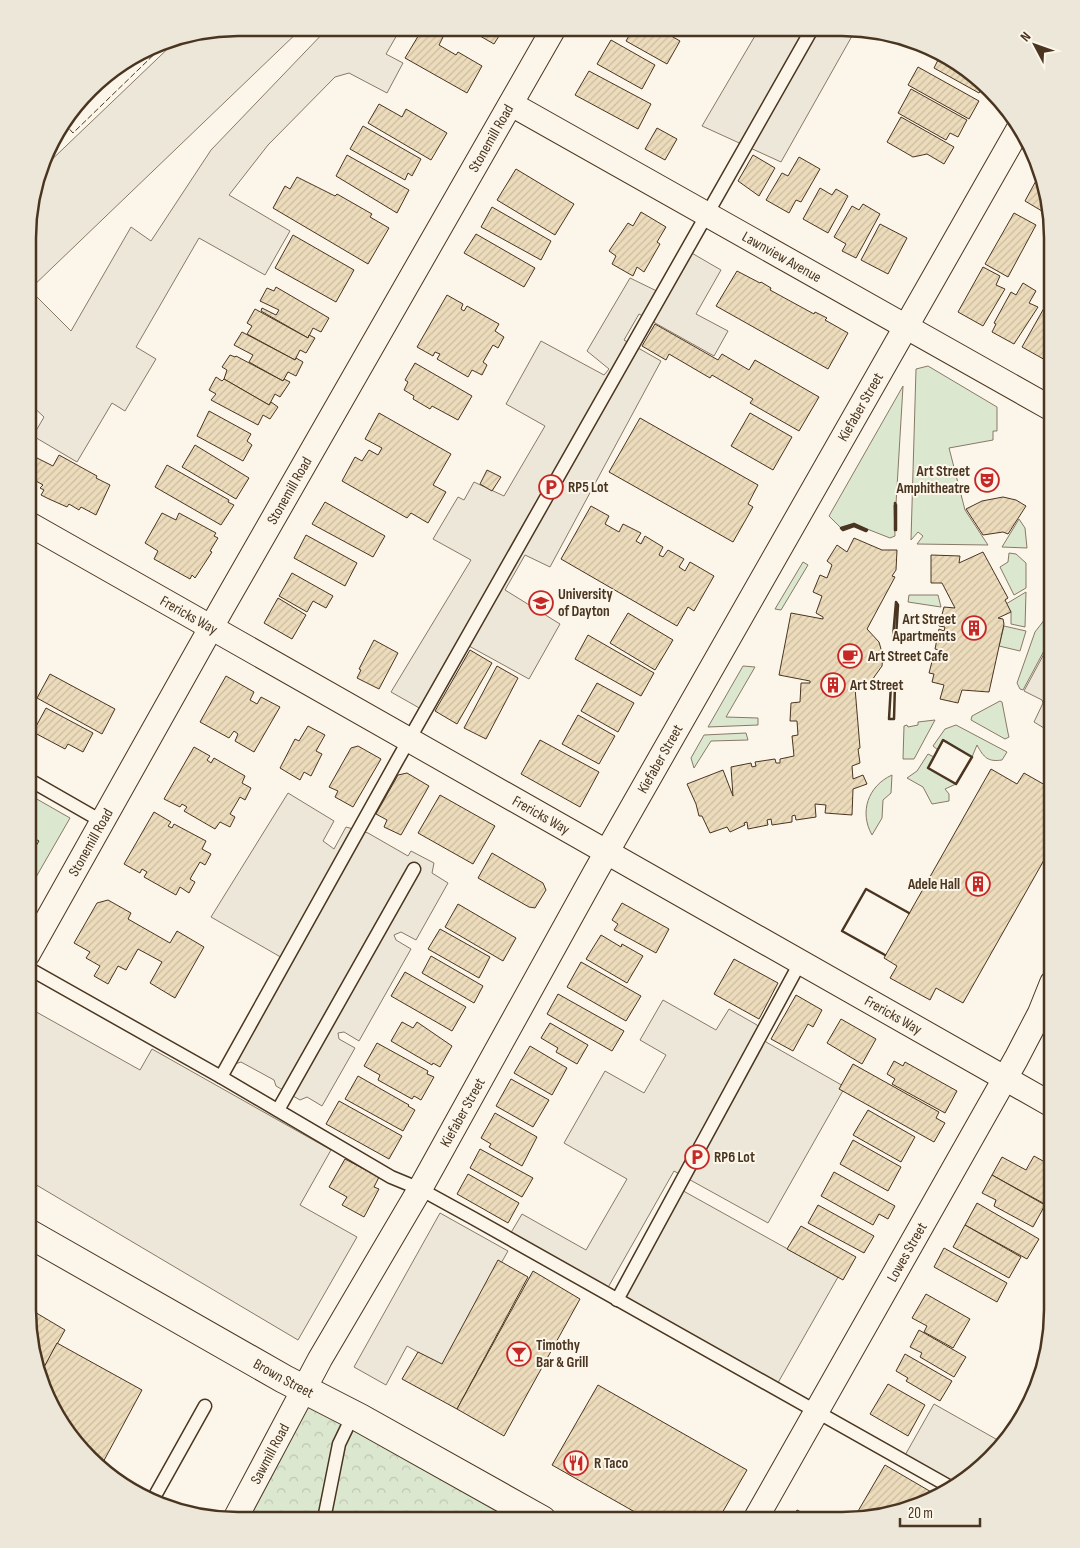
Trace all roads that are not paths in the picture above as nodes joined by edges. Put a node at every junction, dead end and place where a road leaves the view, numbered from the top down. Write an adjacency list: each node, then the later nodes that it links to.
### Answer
1 (549, 36): 3 (street, Stonemill Road)
2 (808, 36): 5 (lane)
3 (511, 104): 5 (street, Lawnview Avenue); 9 (street, Stonemill Road)
4 (1015, 135): 6 (street, Kiefaber Street)
5 (706, 214): 6 (street, Lawnview Avenue); 10 (lane)
6 (907, 326): 7 (street, Lawnview Avenue); 13 (street, Kiefaber Street)
7 (1044, 404)
8 (36, 528): 9 (street, Frericks Way)
9 (211, 627): 10 (street, Frericks Way); 12 (street, Stonemill Road)
10 (408, 740): 13 (street, Frericks Way); 19 (lane)
11 (36, 784): 12 (lane)
12 (103, 822): 15 (street, Stonemill Road)
13 (608, 851): 16 (street, Frericks Way); 23 (street, Kiefaber Street)
14 (414, 869): 22 (lane)
15 (36, 940)
16 (801, 961): 20 (street, Frericks Way); 25 (lane)
17 (36, 972): 19 (lane)
18 (1044, 1000): 20 (street, Lowes Street)
19 (221, 1076): 22 (lane)
20 (1005, 1077): 21 (street, Frericks Way); 28 (street, Lowes Street)
21 (1044, 1100)
22 (278, 1110): 23 (lane)
23 (420, 1188): 25 (lane); 26 (street, Kiefaber Street)
24 (36, 1238): 26 (street, Brown Street)
25 (618, 1300): 28 (lane)
26 (303, 1389): 29 (street, Brown Street); 32 (street, Sawmill Road)
27 (205, 1406): 31 (lane)
28 (818, 1412): 30 (lane); 35 (street, Lowes Street)
29 (353, 1415): 33 (lane); 34 (street, Brown Street)
30 (945, 1484)
31 (156, 1494)
32 (239, 1512)
33 (325, 1512)
34 (528, 1512)
35 (760, 1512)

